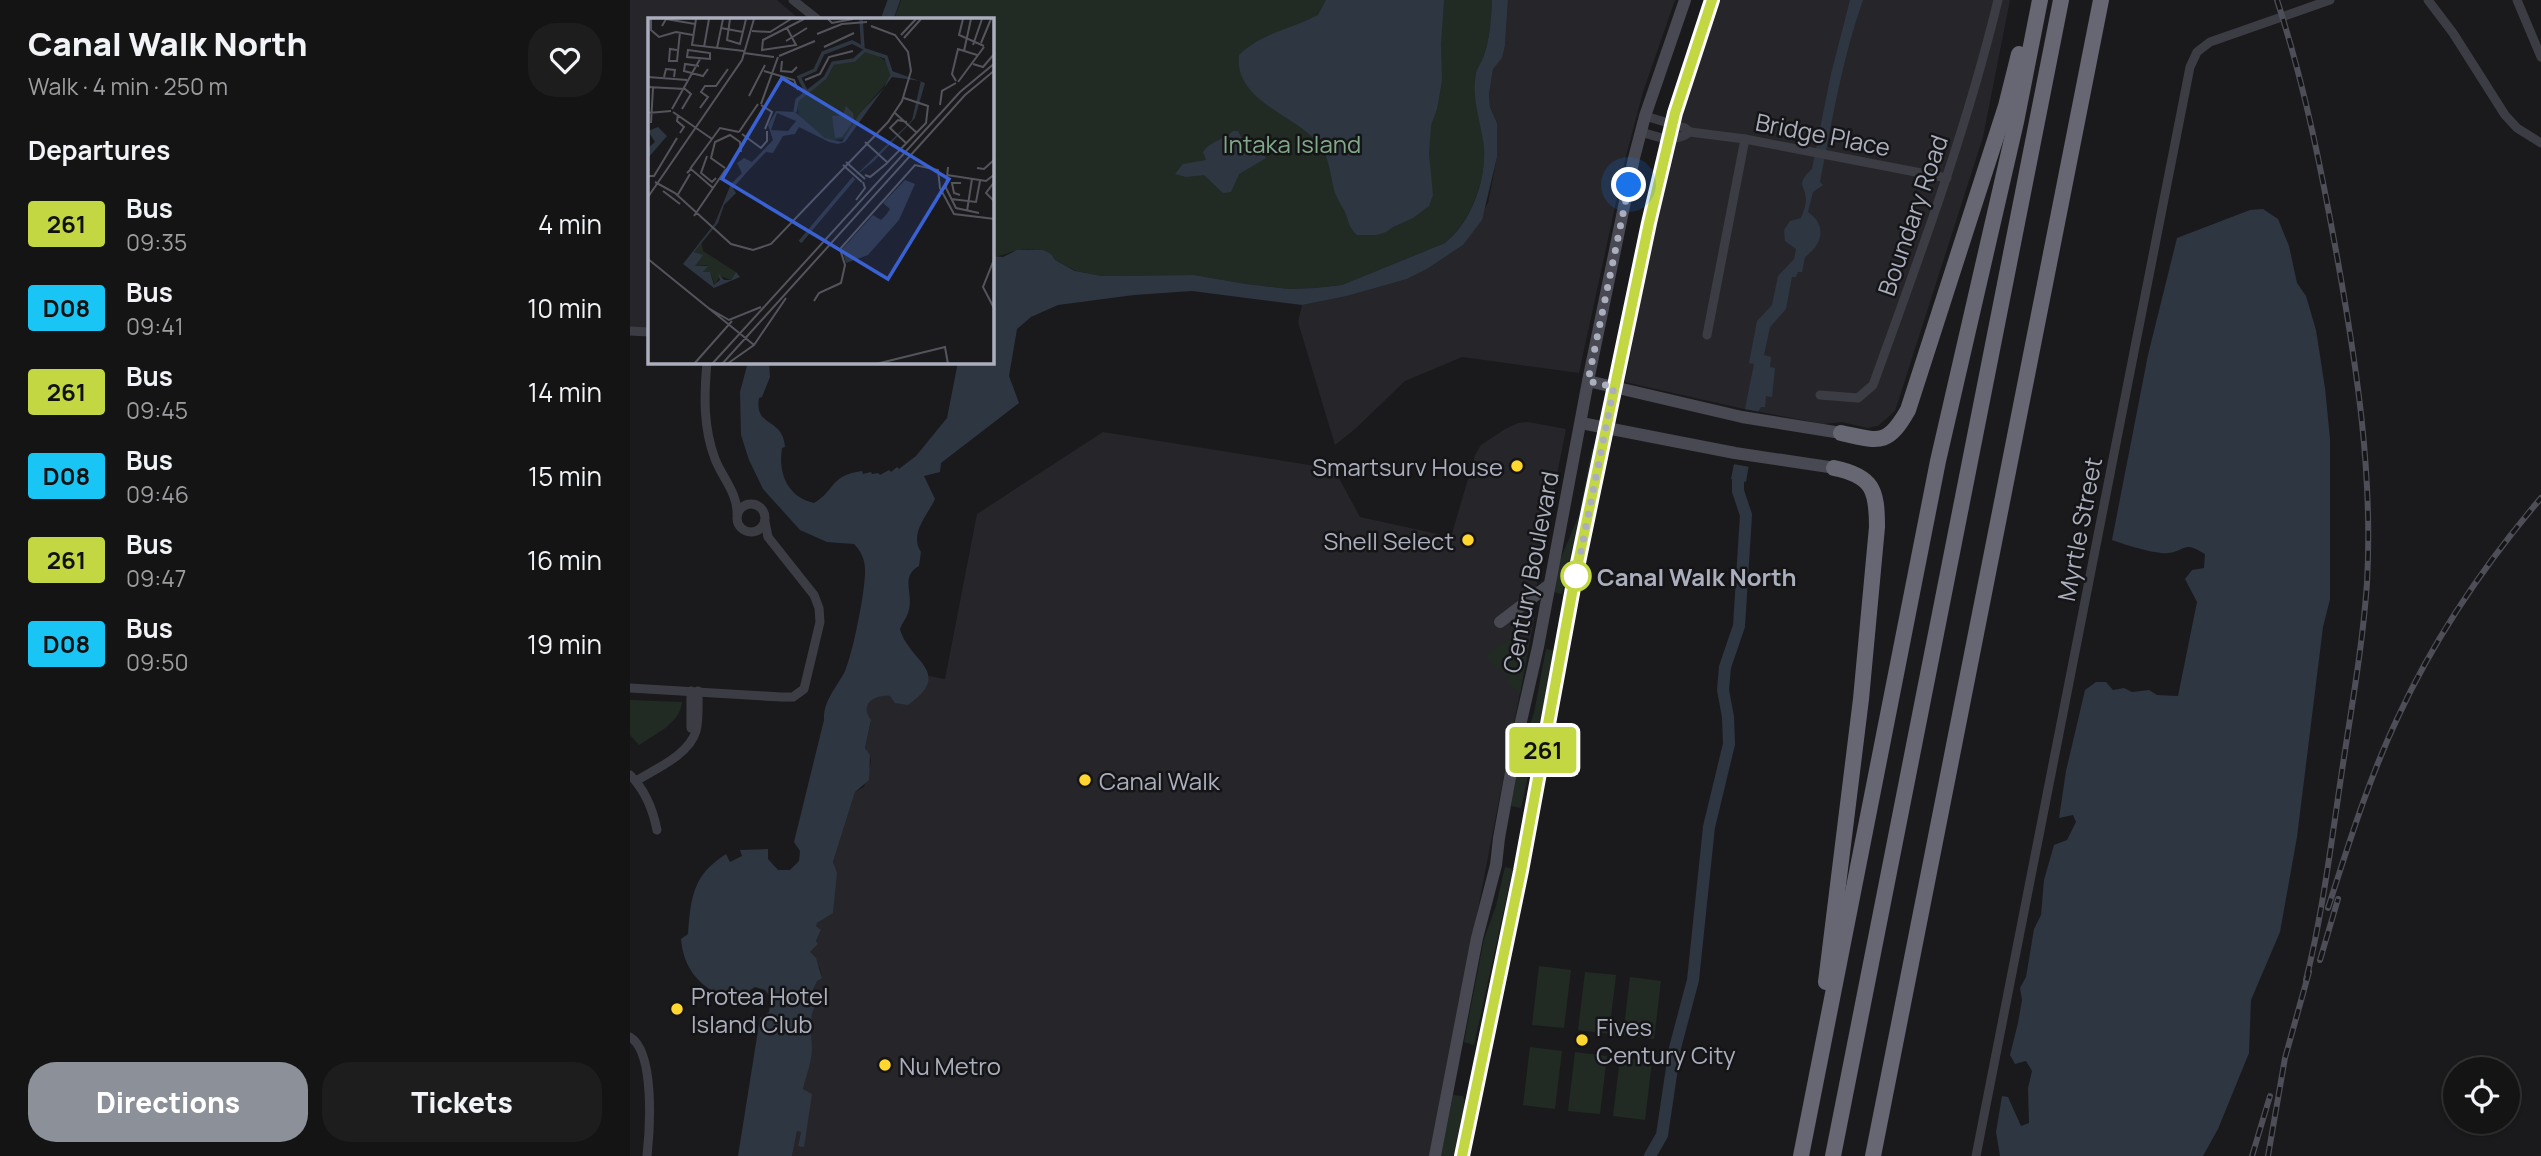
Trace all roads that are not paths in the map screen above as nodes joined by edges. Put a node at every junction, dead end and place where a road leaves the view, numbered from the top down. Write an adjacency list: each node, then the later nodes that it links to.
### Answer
1 (793, 0): 12 (street)
2 (1685, 0): 14 (main road, Century Boulevard)
3 (1712, 0): 15 (main road, Century Boulevard)
4 (1998, 0): 21 (street, Boundary Road)
5 (2031, 0): 31 (highway)
6 (2040, 0): 46 (highway)
7 (2061, 0): 50 (highway)
8 (2101, 0): 51 (highway)
9 (2330, 0): 52 (street, Myrtle Street)
10 (2428, 0): 20 (street)
11 (2517, 0): 13 (street)
12 (816, 18)
13 (2541, 57)
14 (1645, 116): 15 (street, Bridge Place); 16 (main road, Century Boulevard)
15 (1673, 125): 17 (street, Bridge Place); 19 (main road, Century Boulevard)
16 (1641, 131): 19 (street); 26 (main road, Century Boulevard)
17 (1690, 132): 18 (street, Bridge Place); 19 (street, Bridge Place)
18 (1745, 139): 21 (street, Bridge Place); 24 (street)
19 (1668, 140): 27 (main road, Century Boulevard)
20 (2541, 143)
21 (1947, 178): 28 (street, Boundary Road)
22 (630, 331): 23 (street)
23 (648, 332)
24 (1707, 335)
25 (706, 364): 33 (street)
26 (1588, 381): 27 (main road); 29 (main road, Century Boulevard)
27 (1614, 387): 30 (main road, Century Boulevard); 31 (main road)
28 (1820, 395)
29 (1581, 423): 30 (main road); 39 (main road, Century Boulevard)
30 (1606, 428): 32 (main road); 49 (main road, Century Boulevard)
31 (1838, 433)
32 (1831, 468): 46 (highway)
33 (729, 487): 34 (street); 35 (street)
34 (750, 503): 35 (street); 36 (street)
35 (737, 514): 37 (street)
36 (765, 522): 37 (street); 38 (street)
37 (752, 532): 38 (street)
38 (768, 537): 42 (street)
39 (1549, 585): 40 (main road); 48 (main road, Century Boulevard)
40 (1500, 622)
41 (630, 688): 42 (street)
42 (695, 691): 43 (street)
43 (633, 778): 44 (street)
44 (657, 830)
45 (630, 1037): 47 (street)
46 (1802, 1154)
47 (647, 1156)
48 (1435, 1156)
49 (1462, 1156)
50 (1833, 1156)
51 (1874, 1156)
52 (1976, 1156)

